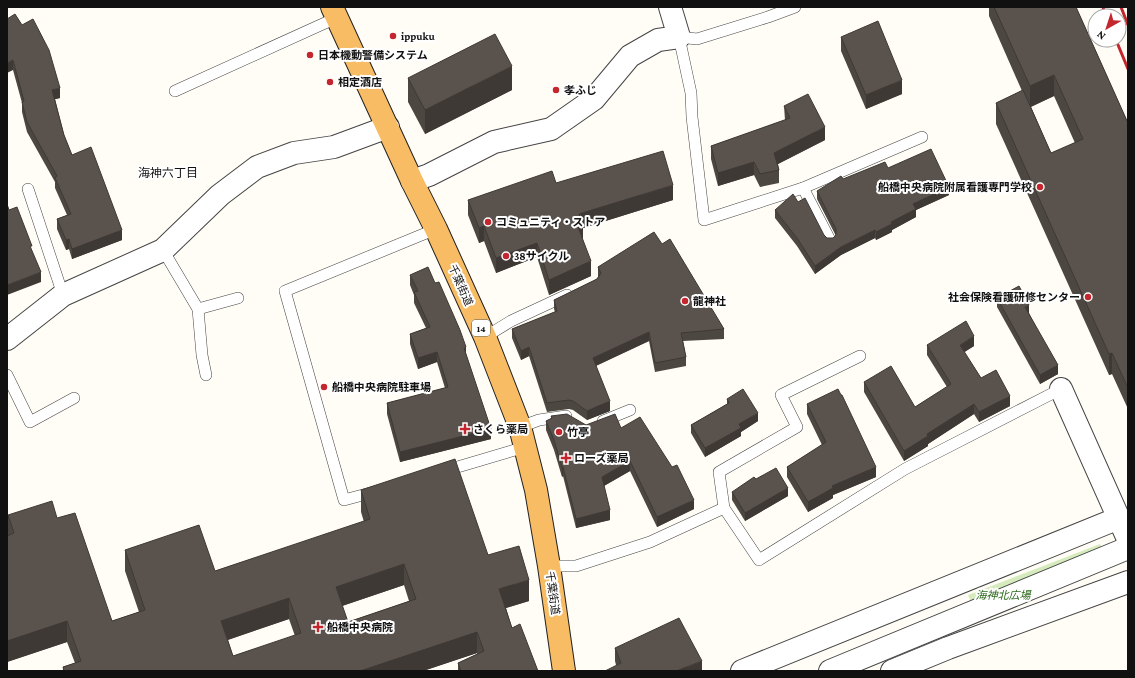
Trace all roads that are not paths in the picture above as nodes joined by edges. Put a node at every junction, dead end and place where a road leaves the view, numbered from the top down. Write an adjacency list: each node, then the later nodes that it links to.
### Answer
1 (670, 7): 4 (street)
2 (795, 7): 4 (lane)
3 (334, 12): 5 (lane); 6 (highway, 千葉街道 / 14)
4 (679, 37): 8 (street); 9 (lane)
5 (175, 91)
6 (388, 127): 8 (highway, 千葉街道 / 14); 13 (street)
7 (922, 137): 9 (lane)
8 (412, 181): 11 (highway, 千葉街道 / 14)
9 (803, 188): 12 (lane)
10 (28, 189): 15 (lane)
11 (436, 228): 18 (highway, 千葉街道 / 14); 30 (lane)
12 (830, 240)
13 (163, 250): 15 (street); 17 (lane)
14 (574, 292): 18 (lane)
15 (63, 295): 19 (street)
16 (238, 298): 17 (lane)
17 (198, 308): 21 (lane)
18 (485, 337): 28 (highway, 千葉街道 / 14)
19 (7, 339)
20 (860, 356): 31 (lane)
21 (206, 375)
22 (7, 376): 24 (lane)
23 (1061, 389): 31 (lane); 32 (street)
24 (74, 398)
25 (630, 410): 27 (lane)
26 (574, 420): 28 (lane)
27 (594, 425)
28 (523, 437): 29 (lane); 35 (highway, 千葉街道 / 14)
29 (436, 474)
30 (385, 488)
31 (724, 508): 35 (lane)
32 (1118, 518): 33 (street); 38 (street)
33 (1128, 539)
34 (1128, 548): 39 (street)
35 (549, 566): 37 (highway, 千葉街道 / 14)
36 (1128, 582): 40 (street)
37 (564, 671)
38 (742, 671)
39 (830, 671)
40 (892, 671)

